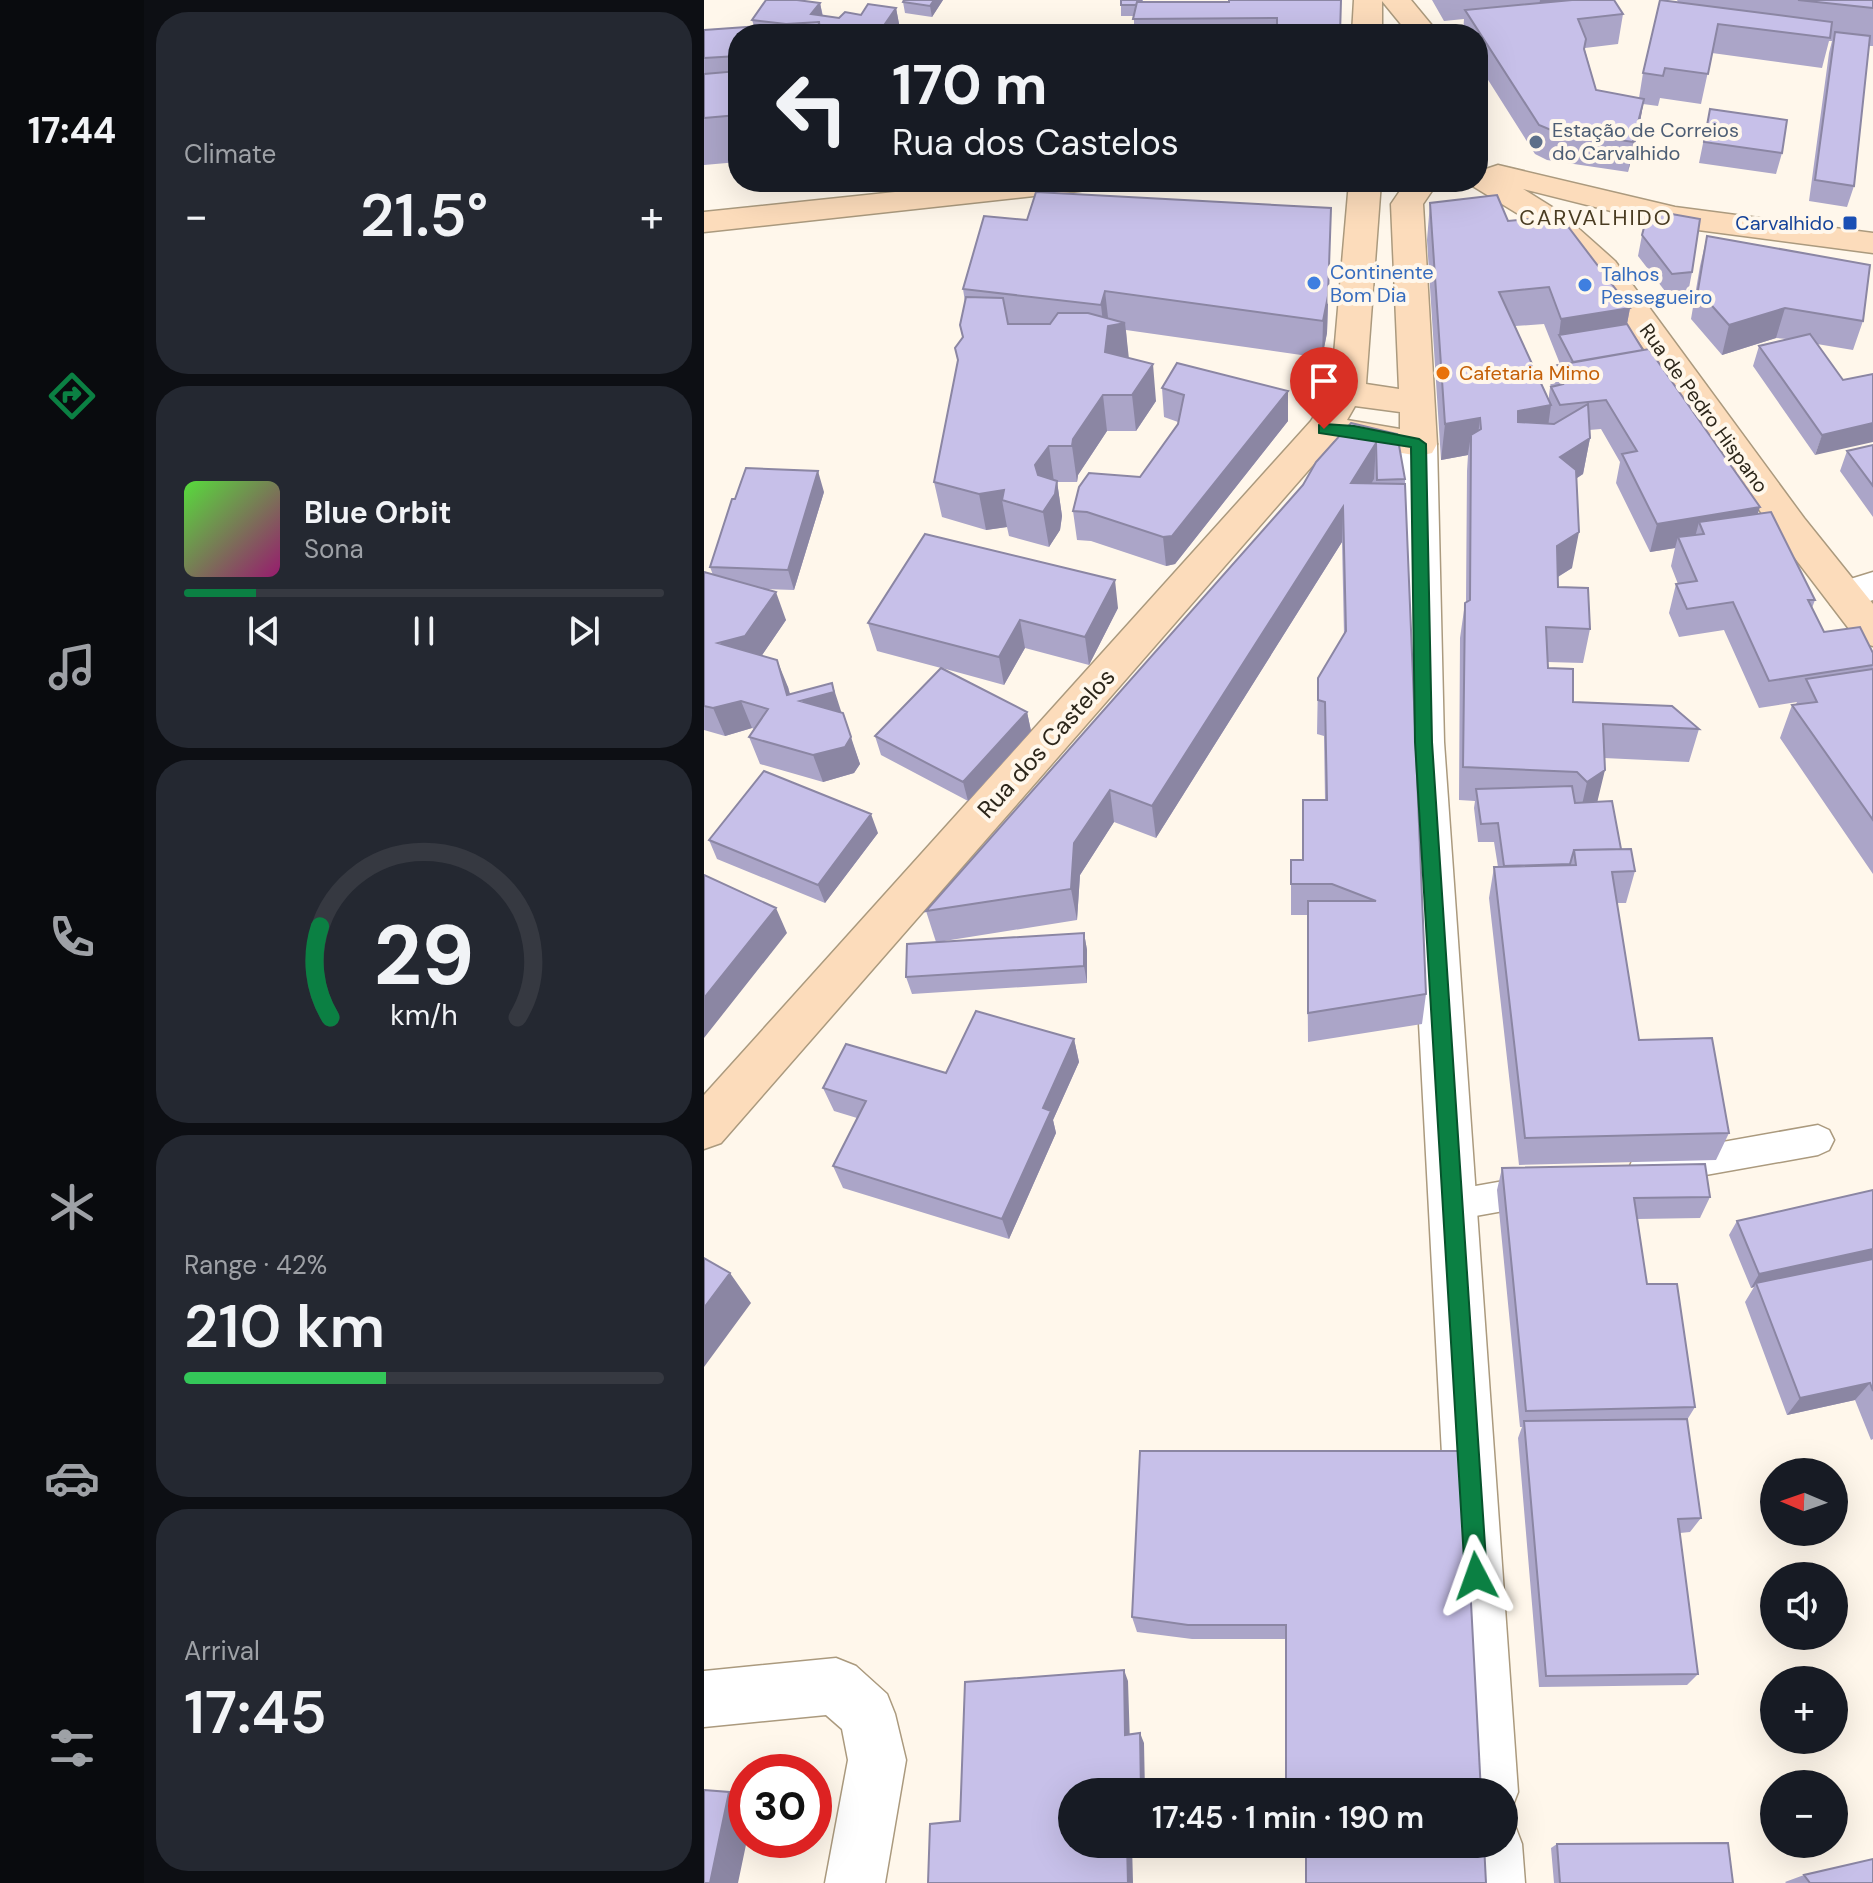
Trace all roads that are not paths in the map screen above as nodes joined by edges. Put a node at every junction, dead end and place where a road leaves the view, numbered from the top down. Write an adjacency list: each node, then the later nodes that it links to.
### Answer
1 (1368, 0): 3 (main road)
2 (1396, 0): 4 (main road)
3 (1367, 24)
4 (1416, 24)
5 (1488, 174): 12 (main road)
6 (1488, 179): 15 (main road, Rua de Pedro Hispano)
7 (756, 192): 11 (main road)
8 (985, 192): 13 (main road)
9 (1364, 192): 16 (main road)
10 (1415, 192): 17 (main road)
11 (704, 197)
12 (1675, 217): 14 (main road); 15 (main road)
13 (704, 222)
14 (1873, 243)
15 (1611, 245): 19 (main road, Rua de Pedro Hispano)
16 (1348, 389): 17 (main road); 18 (main road, Rua dos Castelos)
17 (1418, 422): 18 (main road); 25 (street)
18 (1324, 429): 21 (main road, Rua dos Castelos)
19 (1859, 590): 20 (main road, Rua de Pedro Hispano)
20 (1873, 632)
21 (704, 1128)
22 (1818, 1140): 23 (lane)
23 (1620, 1175)
24 (1574, 1183): 25 (lane)
25 (1453, 1205): 27 (street)
26 (704, 1699): 29 (street)
27 (1488, 1778)
28 (1494, 1858): 30 (street)
29 (855, 1883)
30 (1495, 1883)

